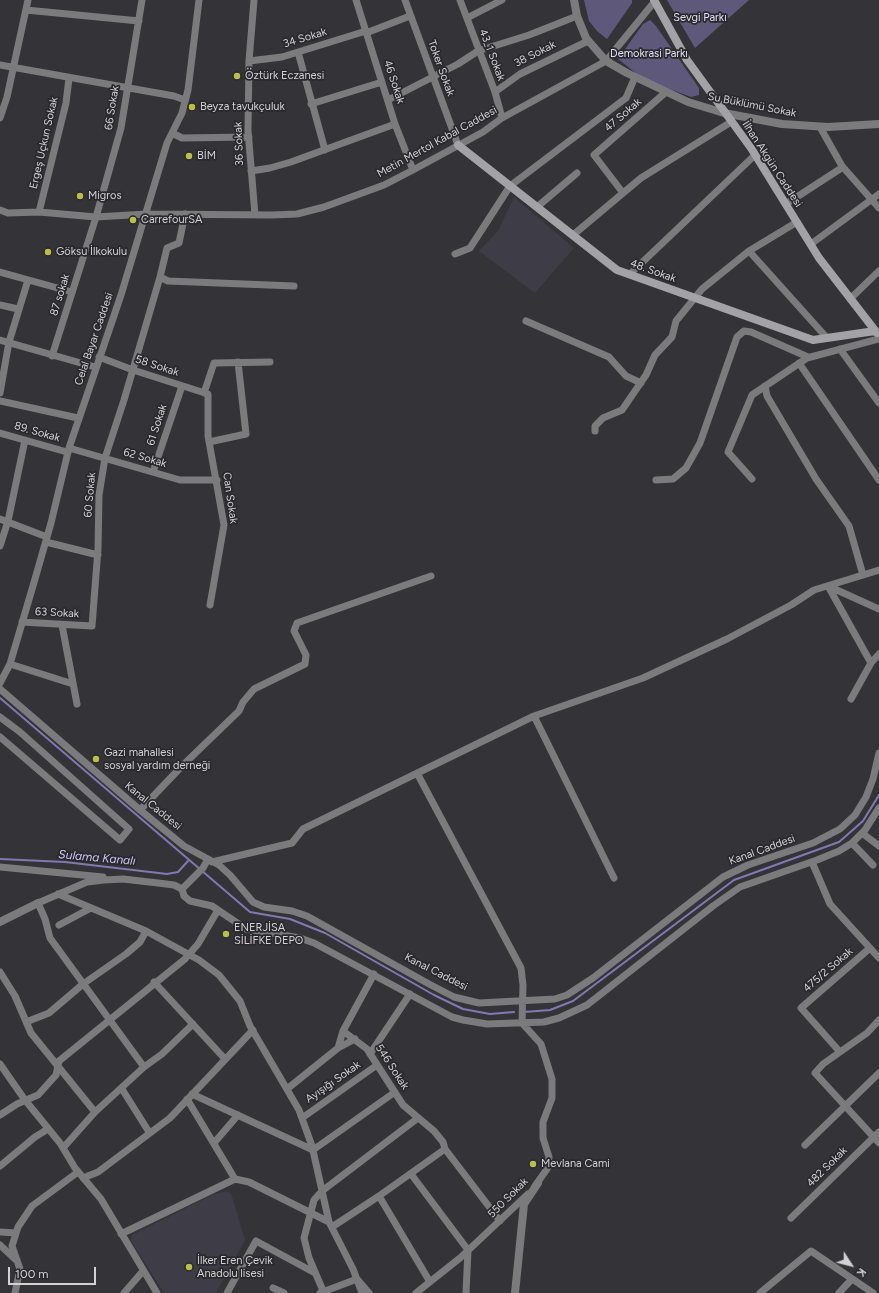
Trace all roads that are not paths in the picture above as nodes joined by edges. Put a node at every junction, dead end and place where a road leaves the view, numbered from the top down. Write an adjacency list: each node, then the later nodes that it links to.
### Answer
1 (28, 0): 11 (street)
2 (142, 0): 15 (street, 66 Sokak)
3 (199, 0): 31 (street, Celal Bayar Caddesi)
4 (254, 0): 20 (street, 36 Sokak)
5 (356, 0): 16 (street, 46 Sokak)
6 (404, 0): 12 (street, Toker Sokak)
7 (460, 0): 14 (street, 43_1 Sokak)
8 (502, 0): 14 (street)
9 (574, 0): 13 (street, Su Büklümü Sokak)
10 (655, 1): 21 (street, Metin Mertol Kabal Caddesi); 34 (main road, İlhan Akgün Caddesi)
11 (26, 10): 15 (street); 23 (street)
12 (410, 16): 16 (street, 34 Sokak); 24 (street, Toker Sokak)
13 (576, 16): 17 (street, Su Büklümü Sokak); 18 (street)
14 (467, 18): 18 (street, 43_1 Sokak)
15 (139, 21): 28 (street, 66 Sokak)
16 (366, 32): 19 (street, 34 Sokak); 27 (street, 46 Sokak)
17 (588, 41): 21 (street, Su Büklümü Sokak); 29 (street, 38 Sokak)
18 (478, 50): 24 (street); 29 (street, 43_1 Sokak)
19 (298, 52): 20 (street, 34 Sokak); 33 (street)
20 (249, 61): 42 (street, 36 Sokak)
21 (606, 61): 25 (street, Su Büklümü Sokak); 36 (street, Metin Mertol Kabal Caddesi)
22 (0, 65): 23 (street)
23 (12, 69): 26 (street); 35 (street)
24 (432, 77): 32 (street); 43 (street, Toker Sokak)
25 (635, 77): 30 (street, Su Büklümü Sokak); 50 (street)
26 (69, 78): 28 (street); 58 (street, Ergeş Uçkun Sokak)
27 (382, 82): 32 (street, 46 Sokak); 33 (street)
28 (126, 88): 31 (street); 62 (street, 66 Sokak)
29 (495, 92): 36 (street, 43_1 Sokak)
30 (666, 92): 34 (street, Su Büklümü Sokak); 51 (street, 47 Sokak)
31 (185, 100): 41 (street, Celal Bayar Caddesi)
32 (388, 100): 38 (street, 46 Sokak)
33 (311, 104): 44 (street)
34 (724, 113): 37 (main road, İlhan Akgün Caddesi); 40 (street, Su Büklümü Sokak)
35 (0, 118)
36 (502, 118): 43 (street, Metin Mertol Kabal Caddesi)
37 (731, 122): 45 (main road, İlhan Akgün Caddesi); 51 (street)
38 (395, 124): 44 (street); 47 (street, 46 Sokak)
39 (879, 124): 40 (street, Su Büklümü Sokak)
40 (820, 127): 46 (street)
41 (172, 133): 42 (street); 59 (street, Celal Bayar Caddesi)
42 (249, 137): 48 (street, 36 Sokak)
43 (458, 145): 47 (street, Metin Mertol Kabal Caddesi); 50 (main road, 48. Sokak)
44 (325, 150): 48 (street)
45 (755, 155): 54 (main road, İlhan Akgün Caddesi); 70 (street)
46 (843, 167): 53 (street); 54 (street)
47 (413, 170): 61 (street, Metin Mertol Kabal Caddesi)
48 (251, 171): 61 (street, 36 Sokak)
49 (577, 173): 55 (street)
50 (510, 186): 55 (main road, 48. Sokak); 67 (street)
51 (623, 193): 64 (street)
52 (879, 194): 53 (street)
53 (871, 200): 56 (street); 65 (street)
54 (786, 204): 63 (main road, İlhan Akgün Caddesi)
55 (537, 207): 64 (main road, 48. Sokak)
56 (879, 208)
57 (0, 210): 58 (street, Metin Mertol Kabal Caddesi)
58 (39, 212): 62 (street, Metin Mertol Kabal Caddesi)
59 (147, 214): 60 (street, Metin Mertol Kabal Caddesi); 62 (street, Metin Mertol Kabal Caddesi); 87 (street, Celal Bayar Caddesi)
60 (185, 214): 61 (street, Metin Mertol Kabal Caddesi); 71 (street, 60 Sokak)
61 (255, 215)
62 (96, 217): 74 (street, 87 sokak)
63 (797, 222): 65 (main road, İlhan Akgün Caddesi); 66 (street)
64 (573, 235): 70 (main road, 48. Sokak)
65 (811, 244): 76 (main road, İlhan Akgün Caddesi)
66 (749, 251): 75 (street); 81 (street)
67 (455, 254)
68 (879, 271): 76 (street)
69 (0, 272): 72 (street)
70 (630, 274): 75 (main road, 48. Sokak)
71 (160, 277): 73 (street); 93 (street, 60 Sokak)
72 (28, 280): 74 (street); 78 (street)
73 (294, 286)
74 (72, 292): 86 (street, 87 sokak)
75 (694, 298): 81 (main road, 48. Sokak); 94 (street)
76 (850, 299): 80 (main road, İlhan Akgün Caddesi)
77 (0, 305): 78 (street)
78 (18, 309): 84 (street)
79 (526, 322): 94 (street)
80 (878, 332): 81 (main road, 48. Sokak)
81 (827, 338)
82 (879, 339): 85 (street)
83 (0, 340): 84 (street)
84 (9, 342): 86 (street); 97 (street)
85 (840, 349): 88 (street); 100 (street)
86 (52, 356): 92 (street)
87 (99, 357): 92 (street, Celal Bayar Caddesi); 93 (street, 58 Sokak)
88 (808, 357): 91 (street); 110 (street)
89 (238, 362): 90 (street); 98 (street, Can Sokak); 105 (street)
90 (270, 362)
91 (799, 363): 96 (street); 112 (street)
92 (95, 367): 101 (street, Celal Bayar Caddesi)
93 (133, 370): 95 (street, 58 Sokak); 107 (street, 60 Sokak)
94 (641, 383): 102 (street)
95 (182, 386): 98 (street, 58 Sokak); 108 (street, 61 Sokak)
96 (765, 386): 111 (street); 119 (street)
97 (0, 393)
98 (206, 393): 105 (street, Can Sokak)
99 (0, 401): 101 (street)
100 (879, 403)
101 (78, 418): 106 (street, Celal Bayar Caddesi)
102 (595, 431)
103 (0, 433): 104 (street, 89. Sokak)
104 (25, 440): 106 (street, 89. Sokak); 114 (street)
105 (209, 442): 109 (street, Can Sokak)
106 (68, 450): 107 (street, 62 Sokak); 115 (street, Celal Bayar Caddesi)
107 (105, 458): 108 (street, 62 Sokak); 117 (street, 60 Sokak)
108 (154, 472): 109 (street, 62 Sokak)
109 (217, 480): 122 (street, Can Sokak)
110 (656, 480)
111 (752, 480)
112 (879, 480)
113 (0, 519): 114 (street)
114 (8, 521): 115 (street); 116 (street)
115 (46, 540): 117 (street); 124 (street, Celal Bayar Caddesi)
116 (0, 546)
117 (98, 555): 126 (street, 60 Sokak)
118 (879, 570): 119 (street)
119 (863, 575): 121 (street)
120 (431, 576): 140 (street)
121 (828, 586): 123 (street); 128 (street); 135 (street)
122 (210, 605)
123 (879, 609)
124 (22, 622): 125 (street, 63 Sokak); 129 (street, Celal Bayar Caddesi)
125 (62, 625): 126 (street, 63 Sokak); 131 (street)
126 (92, 626)
127 (879, 654): 128 (street)
128 (871, 663): 133 (street)
129 (10, 664): 130 (street, Celal Bayar Caddesi); 131 (street)
130 (0, 683)
131 (73, 684): 134 (street)
132 (0, 689): 140 (street, Kanal Caddesi)
133 (851, 700)
134 (77, 704)
135 (534, 716): 139 (street); 149 (street)
136 (0, 717): 137 (street)
137 (0, 737)
138 (879, 753): 167 (street, Kanal Caddesi)
139 (417, 773): 145 (street); 167 (street)
140 (140, 810): 145 (street, Kanal Caddesi)
141 (879, 810): 142 (street)
142 (862, 833): 143 (street); 144 (street)
143 (852, 843): 146 (street); 147 (street)
144 (879, 846)
145 (210, 861): 151 (street); 167 (street, Kanal Caddesi)
146 (812, 862): 159 (street); 171 (street)
147 (873, 865)
148 (0, 867): 150 (street)
149 (614, 878)
150 (123, 879): 151 (street); 152 (street)
151 (182, 889): 155 (street)
152 (58, 894): 153 (street); 154 (street)
153 (38, 904): 156 (street); 165 (street)
154 (91, 908): 157 (street); 158 (street)
155 (218, 910): 160 (street); 163 (street)
156 (0, 922)
157 (59, 924)
158 (146, 931): 160 (street); 165 (street)
159 (870, 948): 161 (street); 177 (street, 475/2 Sokak)
160 (189, 955): 164 (street); 173 (street)
161 (879, 958)
162 (0, 972): 170 (street)
163 (374, 974): 166 (street); 174 (street)
164 (154, 982): 168 (street); 172 (street)
165 (83, 984): 168 (street); 170 (street)
166 (410, 994): 171 (street); 178 (street)
167 (522, 1001): 171 (street)
168 (109, 1020): 182 (street); 183 (street)
169 (879, 1020): 177 (street)
170 (26, 1022): 183 (street)
171 (522, 1023): 211 (street, 550 Sokak)
172 (193, 1024): 179 (street); 182 (street)
173 (253, 1030): 179 (street); 186 (street)
174 (343, 1031): 175 (street, 546 Sokak); 176 (street)
175 (355, 1039): 176 (street); 178 (street, 546 Sokak)
176 (338, 1048): 186 (street)
177 (840, 1052): 190 (street)
178 (370, 1054): 181 (street, 546 Sokak)
179 (225, 1059): 188 (street)
180 (0, 1064): 189 (street)
181 (377, 1065): 187 (street, 546 Sokak); 194 (street, Ayışığı Sokak)
182 (144, 1067): 185 (street)
183 (58, 1068): 189 (street); 191 (street)
184 (879, 1073): 190 (street)
185 (122, 1089): 191 (street); 197 (street)
186 (287, 1089): 194 (street)
187 (396, 1092): 195 (street, 546 Sokak); 205 (street)
188 (190, 1097): 193 (street); 197 (street); 200 (street)
189 (25, 1100): 192 (street); 196 (street)
190 (844, 1106): 199 (street); 202 (street)
191 (95, 1112): 203 (street)
192 (0, 1115)
193 (238, 1115): 200 (street); 205 (street)
194 (302, 1118): 205 (street)
195 (418, 1118): 204 (street, 546 Sokak); 212 (street)
196 (48, 1129): 203 (street); 206 (street)
197 (149, 1132): 209 (street)
198 (879, 1132): 199 (street, 482 Sokak)
199 (873, 1138): 201 (street); 215 (street, 482 Sokak)
200 (214, 1143): 210 (street)
201 (879, 1143)
202 (805, 1145)
203 (63, 1148): 207 (street)
204 (445, 1149): 208 (street); 216 (street, 546 Sokak)
205 (313, 1150): 212 (street)
206 (0, 1166)
207 (78, 1172): 209 (street); 219 (street)
208 (411, 1174): 213 (street); 222 (street)
209 (83, 1178): 220 (street)
210 (235, 1179): 214 (street); 220 (street)
211 (538, 1183): 216 (street, 550 Sokak); 240 (street)
212 (322, 1191): 214 (street); 217 (street)
213 (379, 1196): 217 (street); 228 (street)
214 (312, 1214): 217 (street); 225 (street)
215 (791, 1218)
216 (500, 1221): 222 (street, 550 Sokak)
217 (331, 1225): 226 (street)
218 (0, 1232): 219 (street)
219 (16, 1234): 223 (street)
220 (121, 1234): 224 (street)
221 (0, 1245): 223 (street)
222 (468, 1250): 228 (street, 550 Sokak); 239 (street)
223 (17, 1262): 230 (street)
224 (143, 1272): 231 (street); 232 (street)
225 (315, 1273): 233 (street); 235 (street)
226 (357, 1279): 235 (street); 236 (street); 237 (street)
227 (852, 1279): 241 (street); 242 (street); 243 (street)
228 (427, 1287): 238 (street, 550 Sokak)
229 (273, 1288): 234 (street)
230 (15, 1293)
231 (124, 1293)
232 (157, 1293)
233 (227, 1293)
234 (284, 1293)
235 (323, 1293)
236 (362, 1293)
237 (369, 1293)
238 (416, 1293)
239 (466, 1293)
240 (515, 1293)
241 (760, 1293)
242 (839, 1293)
243 (873, 1293)

